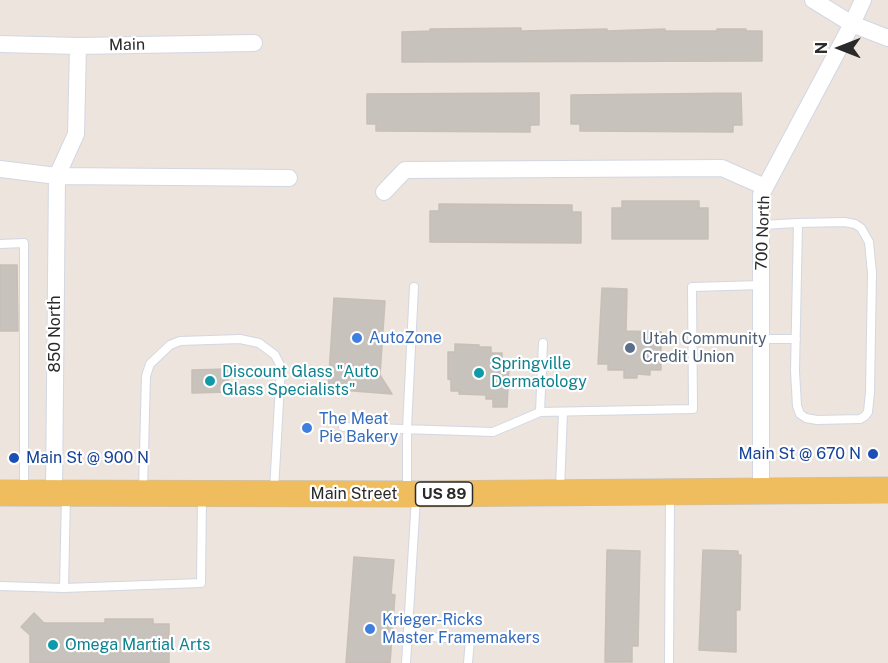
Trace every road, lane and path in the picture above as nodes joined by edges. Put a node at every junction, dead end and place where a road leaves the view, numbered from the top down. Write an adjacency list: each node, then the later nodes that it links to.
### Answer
1 (813, 0): 3 (street)
2 (862, 0): 3 (street, 700 North)
3 (852, 24): 4 (street); 11 (street, 700 North)
4 (888, 38)
5 (254, 43): 7 (street, Main)
6 (0, 44): 7 (street, Main)
7 (78, 46): 9 (street)
8 (0, 170): 9 (street)
9 (57, 176): 10 (street); 30 (street, 850 North)
10 (289, 178)
11 (765, 187): 12 (street); 14 (street, 700 North)
12 (384, 192)
13 (798, 223): 14 (lane); 19 (lane); 19 (lane)
14 (761, 225): 16 (street, 700 North)
15 (0, 244): 29 (lane)
16 (761, 285): 18 (street, 700 North); 22 (lane)
17 (414, 287): 24 (lane)
18 (761, 339): 19 (lane); 25 (street, 700 North)
19 (796, 339)
20 (543, 343): 21 (lane)
21 (540, 412): 22 (lane); 24 (lane)
22 (563, 412): 28 (lane)
23 (343, 427): 24 (lane)
24 (407, 429): 34 (lane)
25 (761, 490): 26 (main road, Main Street / US 89); 27 (main road, Main Street / US 89)
26 (888, 490)
27 (670, 491): 28 (main road, Main Street / US 89); 40 (lane)
28 (560, 492): 34 (main road, Main Street / US 89)
29 (12, 493): 30 (main road, Main Street / US 89)
30 (60, 493): 31 (main road, Main Street / US 89); 36 (lane)
31 (143, 493): 32 (main road, Main Street / US 89); 33 (lane)
32 (202, 493): 33 (main road, Main Street / US 89); 36 (lane)
33 (274, 493): 34 (main road, Main Street / US 89)
34 (411, 494): 37 (lane)
35 (0, 586): 36 (lane)
36 (64, 588)
37 (408, 631): 38 (lane); 39 (lane)
38 (406, 663)
39 (468, 663)
40 (669, 663)

